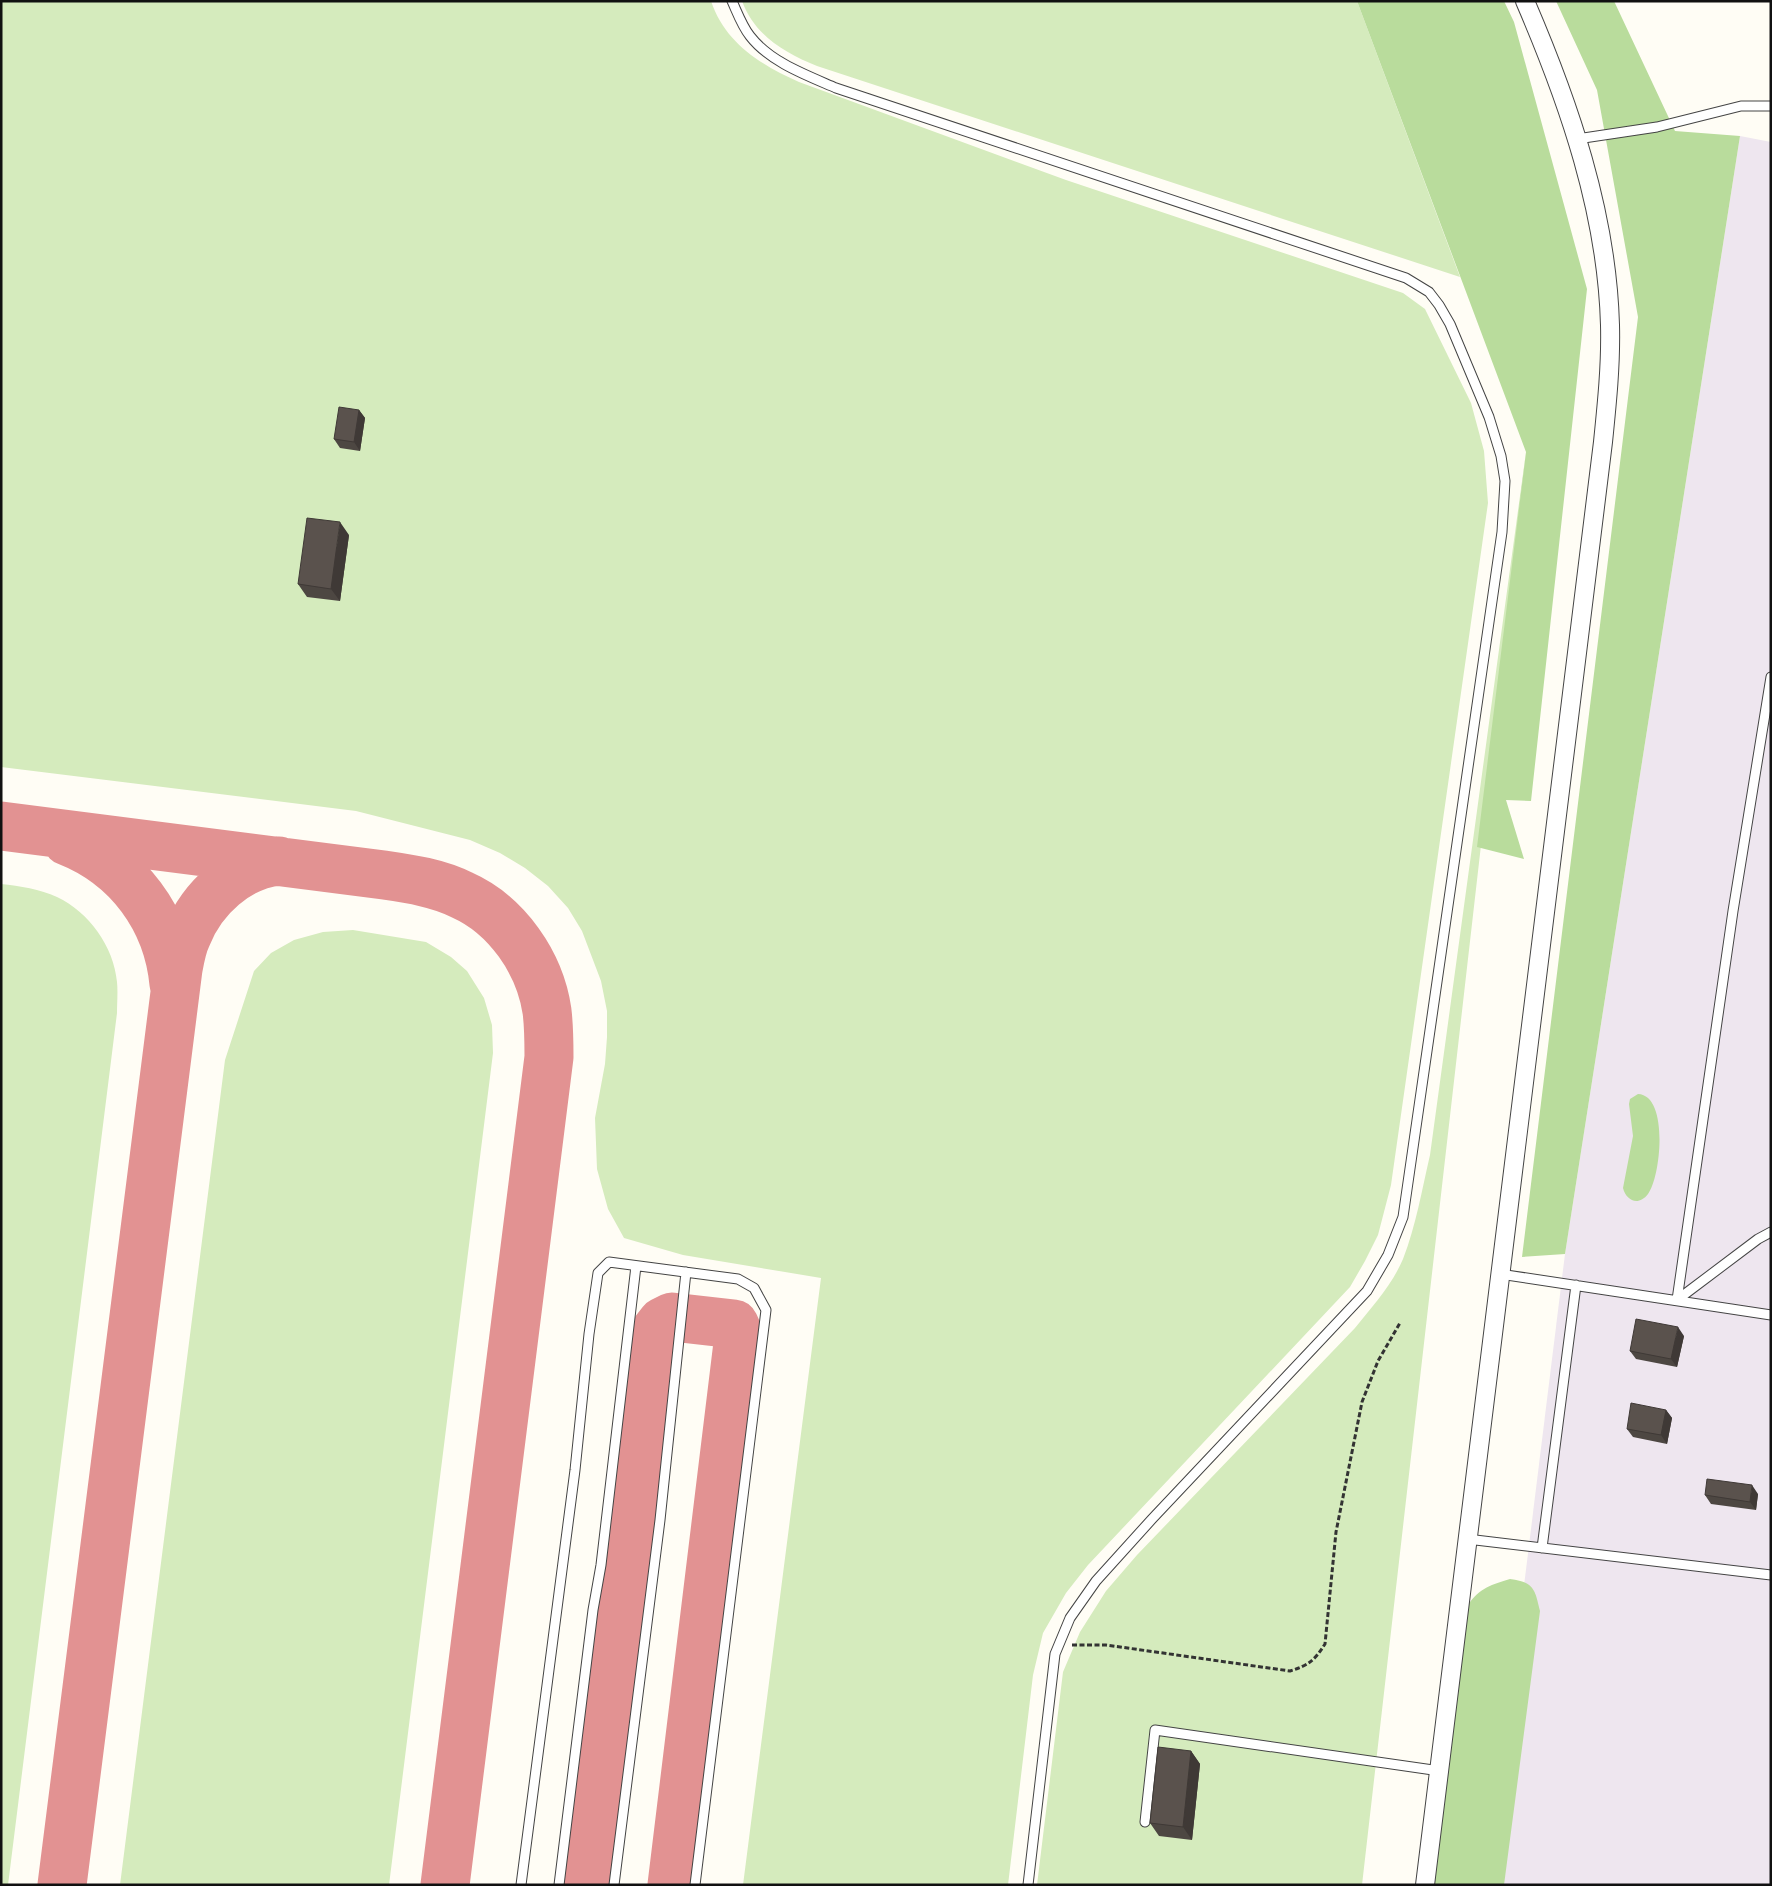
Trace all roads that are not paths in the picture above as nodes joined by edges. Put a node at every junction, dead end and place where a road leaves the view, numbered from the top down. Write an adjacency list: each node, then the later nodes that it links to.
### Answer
1 (732, 1): 22 (lane)
2 (1525, 1): 4 (street)
3 (1771, 106): 4 (lane)
4 (1577, 139): 9 (street)
5 (1771, 677): 11 (lane)
6 (1771, 1232): 11 (lane)
7 (636, 1266): 8 (lane); 18 (lane); 19 (lane)
8 (686, 1272): 20 (lane); 21 (lane)
9 (1500, 1274): 10 (lane); 13 (street)
10 (1576, 1285): 11 (lane); 14 (lane)
11 (1677, 1300): 12 (lane)
12 (1771, 1315)
13 (1467, 1539): 14 (lane); 16 (street)
14 (1542, 1548): 15 (lane)
15 (1771, 1575)
16 (1440, 1771): 17 (lane); 23 (street)
17 (1144, 1822)
18 (521, 1885)
19 (559, 1885)
20 (614, 1885)
21 (694, 1885)
22 (1028, 1885)
23 (1425, 1885)

